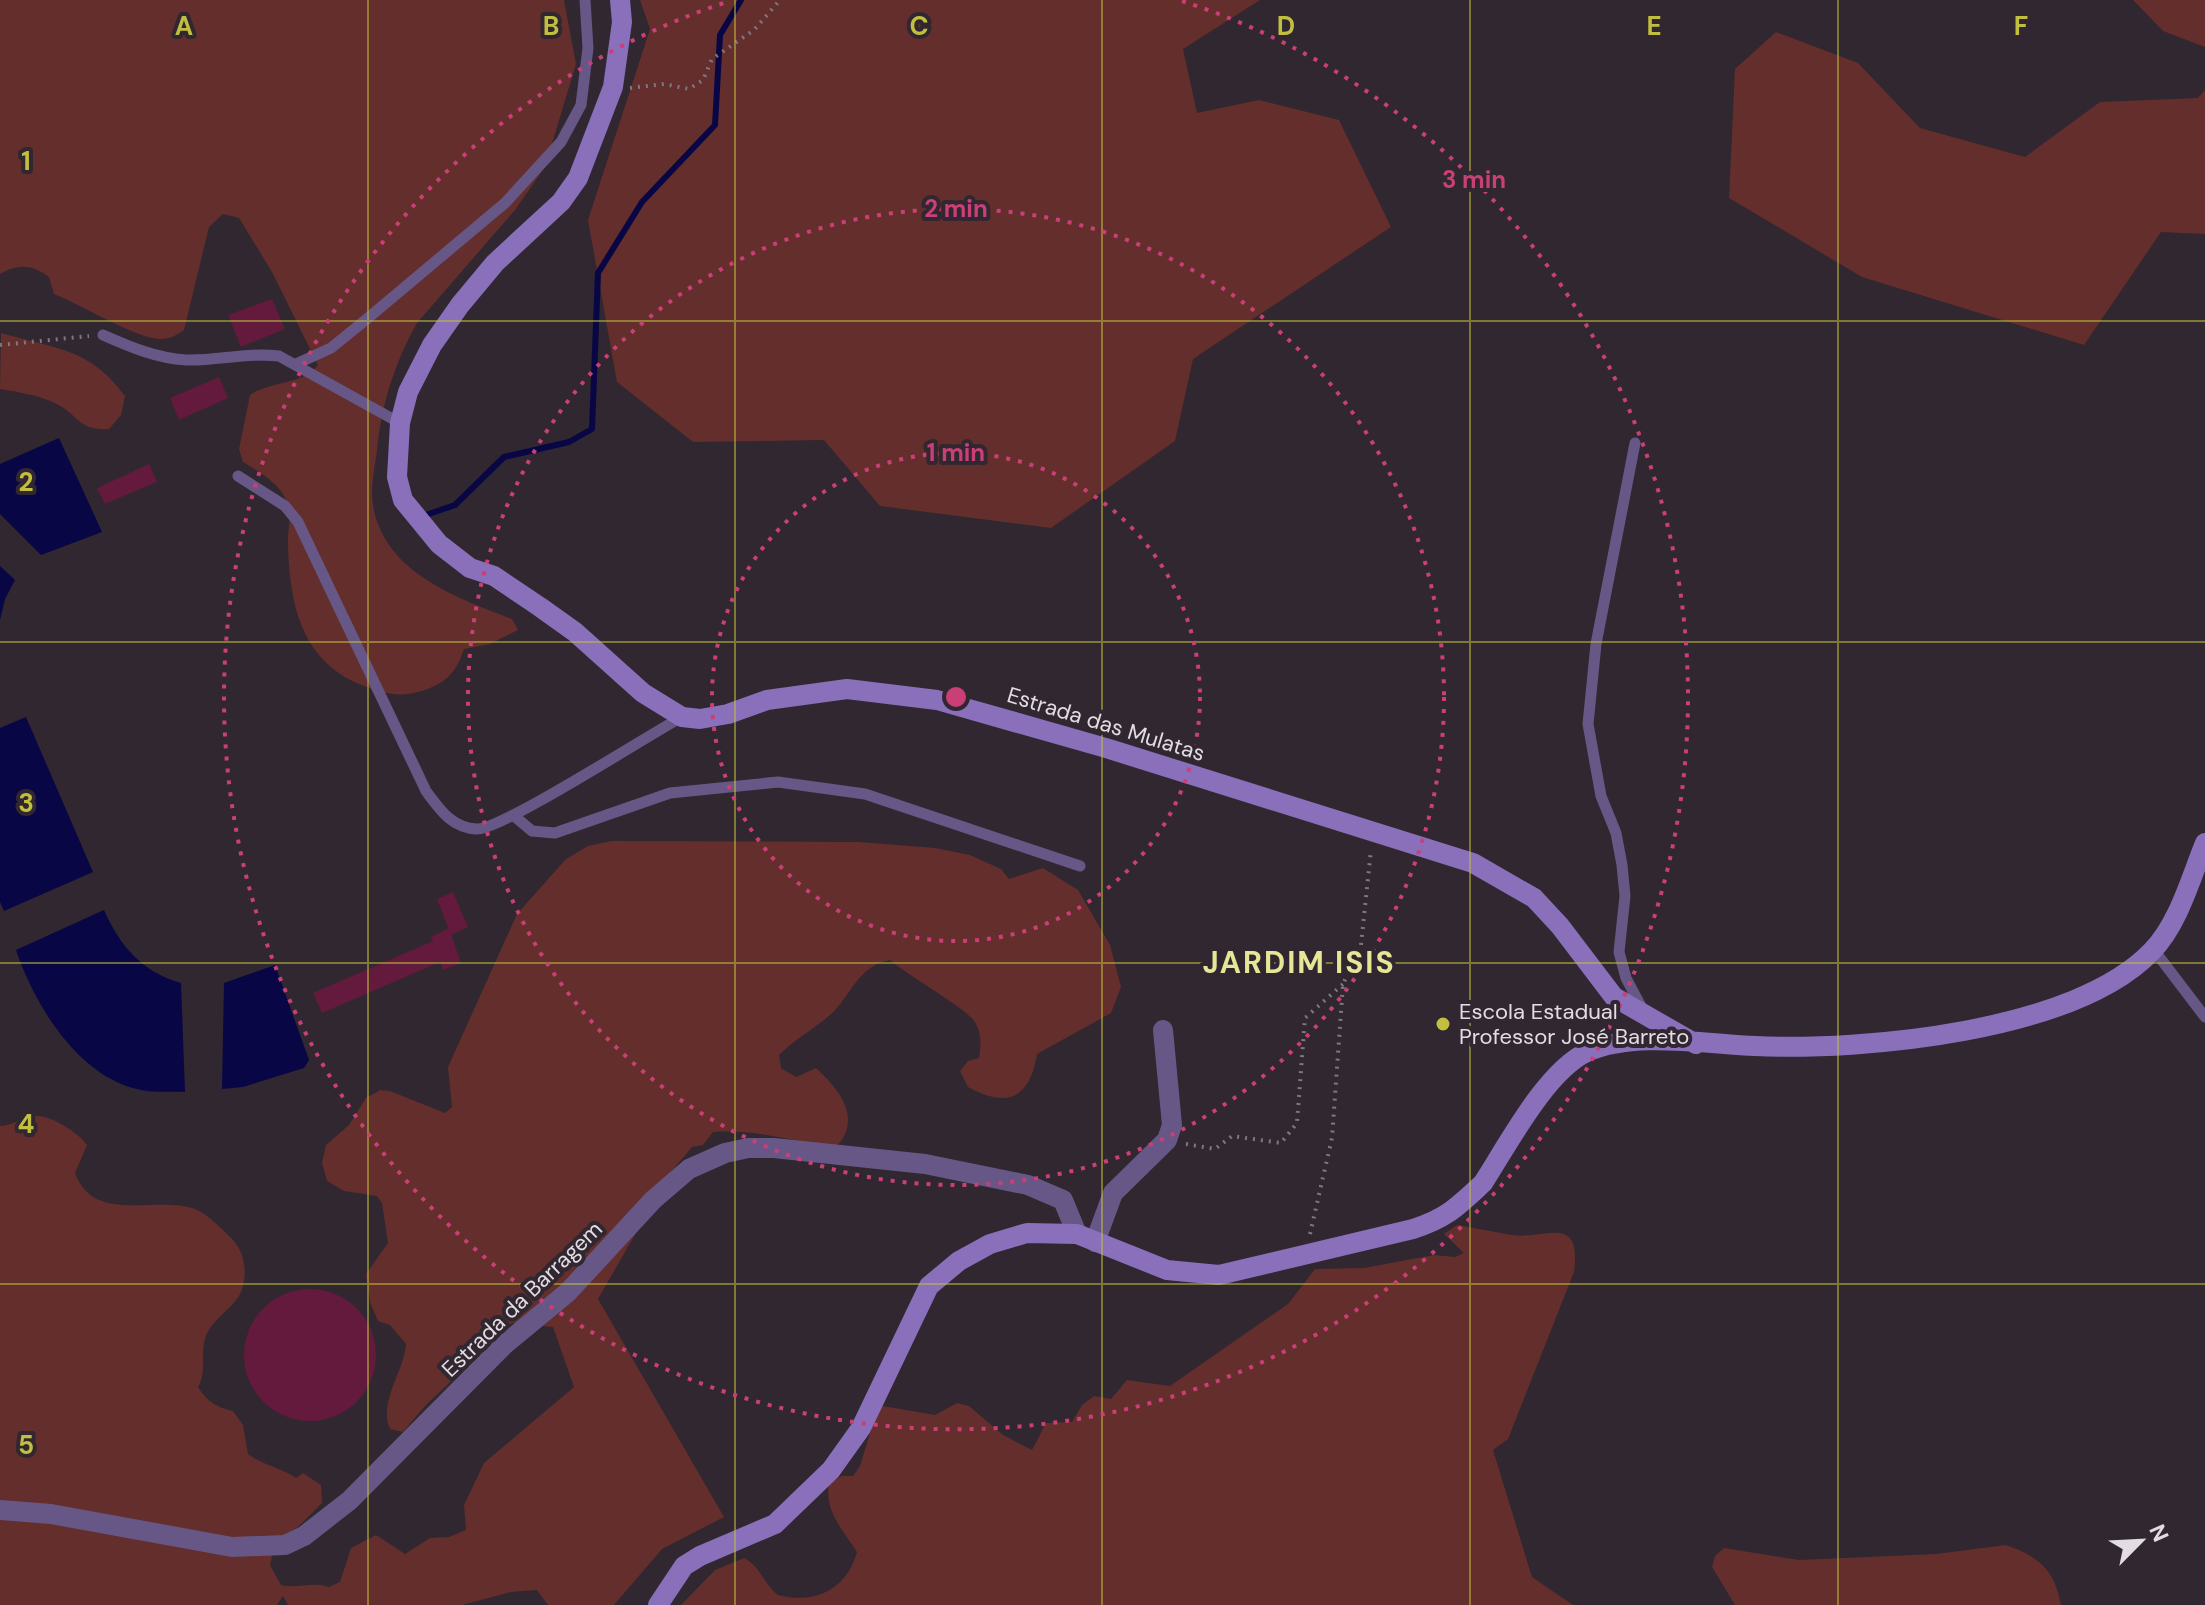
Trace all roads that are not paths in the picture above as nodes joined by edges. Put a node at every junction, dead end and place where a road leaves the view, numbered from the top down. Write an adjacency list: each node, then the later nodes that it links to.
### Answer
1 (585, 0): 4 (lane)
2 (620, 0): 5 (street)
3 (103, 335): 4 (lane)
4 (296, 364): 5 (lane)
5 (400, 423): 8 (street)
6 (1635, 443): 13 (lane)
7 (238, 476): 9 (lane)
8 (682, 717): 9 (lane); 13 (street, Estrada das Mulatas)
9 (513, 815): 11 (lane)
10 (2205, 843): 12 (street)
11 (1080, 866)
12 (2154, 950): 14 (lane); 16 (street)
13 (1644, 1013): 16 (street, Estrada das Mulatas)
14 (2205, 1017)
15 (1163, 1030): 17 (street)
16 (1696, 1044): 17 (street)
17 (1086, 1238): 18 (street, Estrada da Barragem); 19 (street)
18 (0, 1510)
19 (658, 1605)

